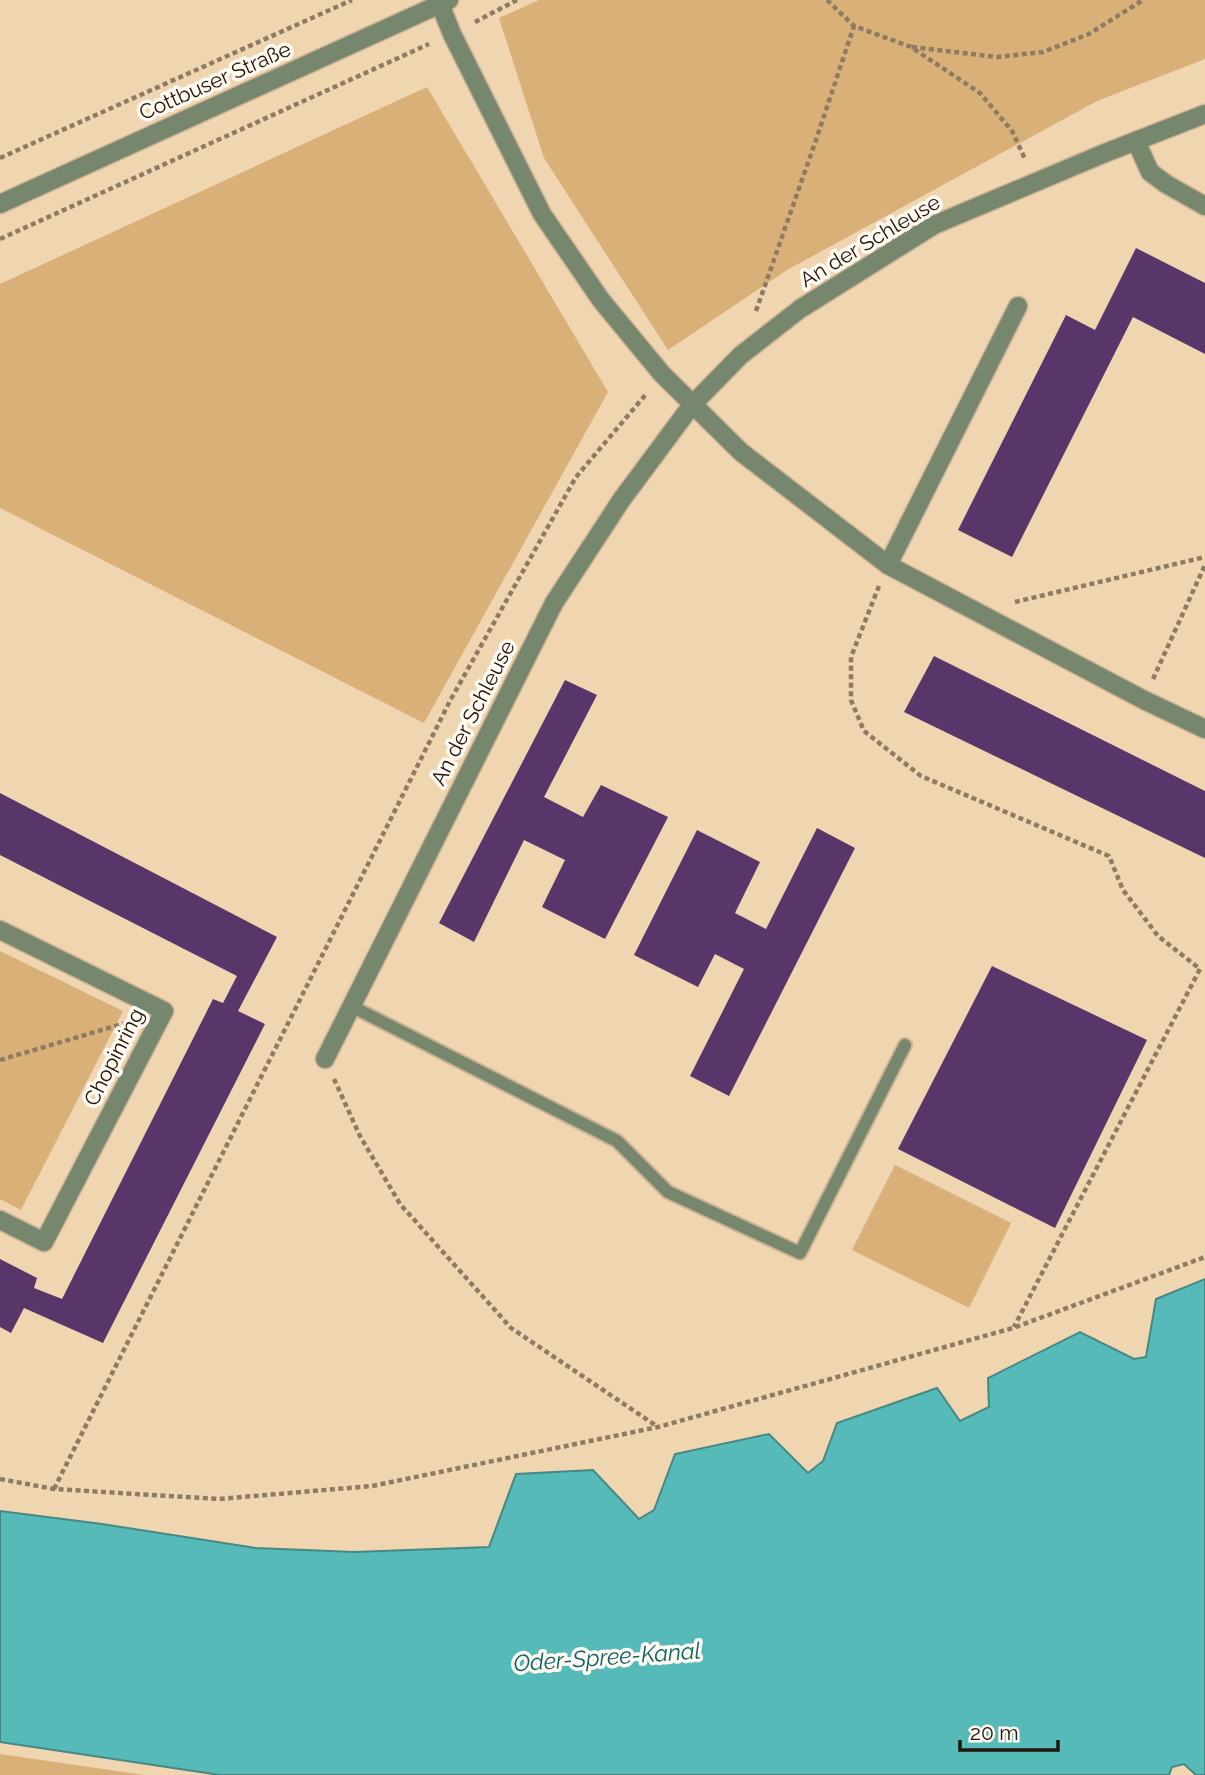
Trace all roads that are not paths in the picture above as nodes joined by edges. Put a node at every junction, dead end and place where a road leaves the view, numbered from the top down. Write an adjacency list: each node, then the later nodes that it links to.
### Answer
1 (445, 2): 4 (street, Cottbuser Straße); 7 (street)
2 (1205, 114): 3 (street, An der Schleuse)
3 (1136, 141): 5 (street); 7 (street, An der Schleuse)
4 (0, 204)
5 (1205, 206)
6 (1018, 306): 8 (street)
7 (692, 405): 8 (street); 11 (street, An der Schleuse)
8 (888, 565): 9 (street)
9 (1205, 729)
10 (0, 930): 14 (street, Chopinring)
11 (351, 1006): 12 (lane); 13 (street, An der Schleuse)
12 (905, 1045)
13 (325, 1059)
14 (0, 1220)

